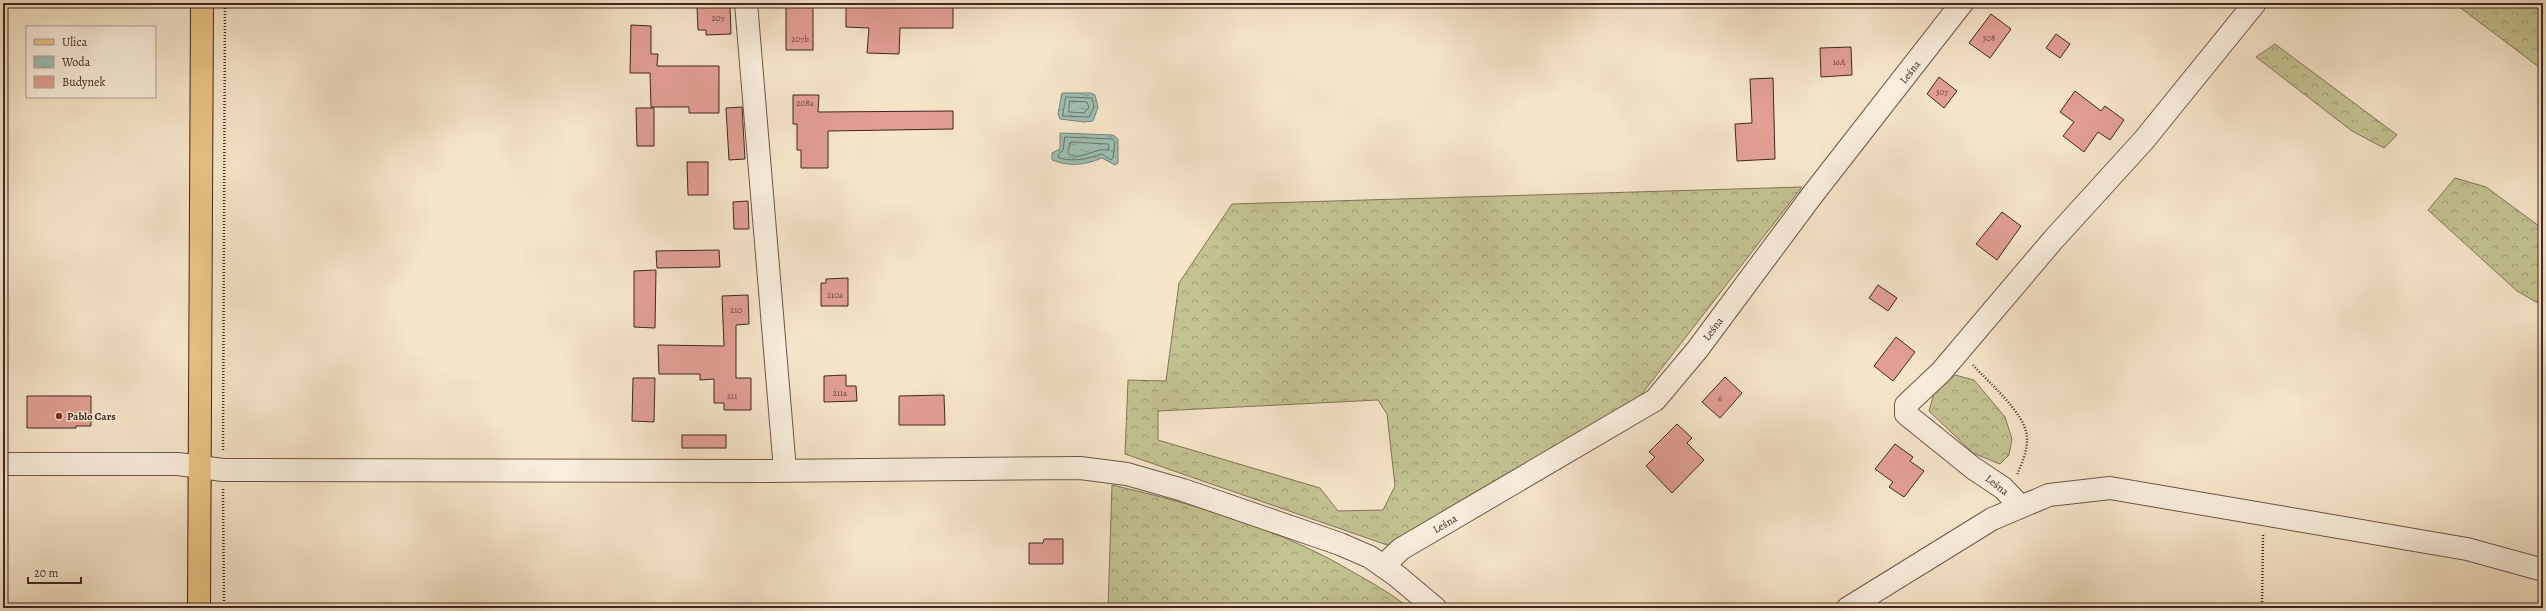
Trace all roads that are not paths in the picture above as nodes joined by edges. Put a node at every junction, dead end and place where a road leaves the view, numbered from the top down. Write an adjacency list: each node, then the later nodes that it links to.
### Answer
1 (202, 3): 6 (main road)
2 (746, 3): 7 (street)
3 (1962, 3): 9 (street, Leśna)
4 (2255, 3): 8 (street, Leśna)
5 (3, 464): 6 (street)
6 (200, 467): 7 (street); 11 (main road)
7 (785, 470): 9 (street)
8 (2015, 500): 10 (street); 13 (street)
9 (1383, 566): 12 (street)
10 (2543, 570)
11 (199, 608)
12 (1434, 608)
13 (1848, 608)

